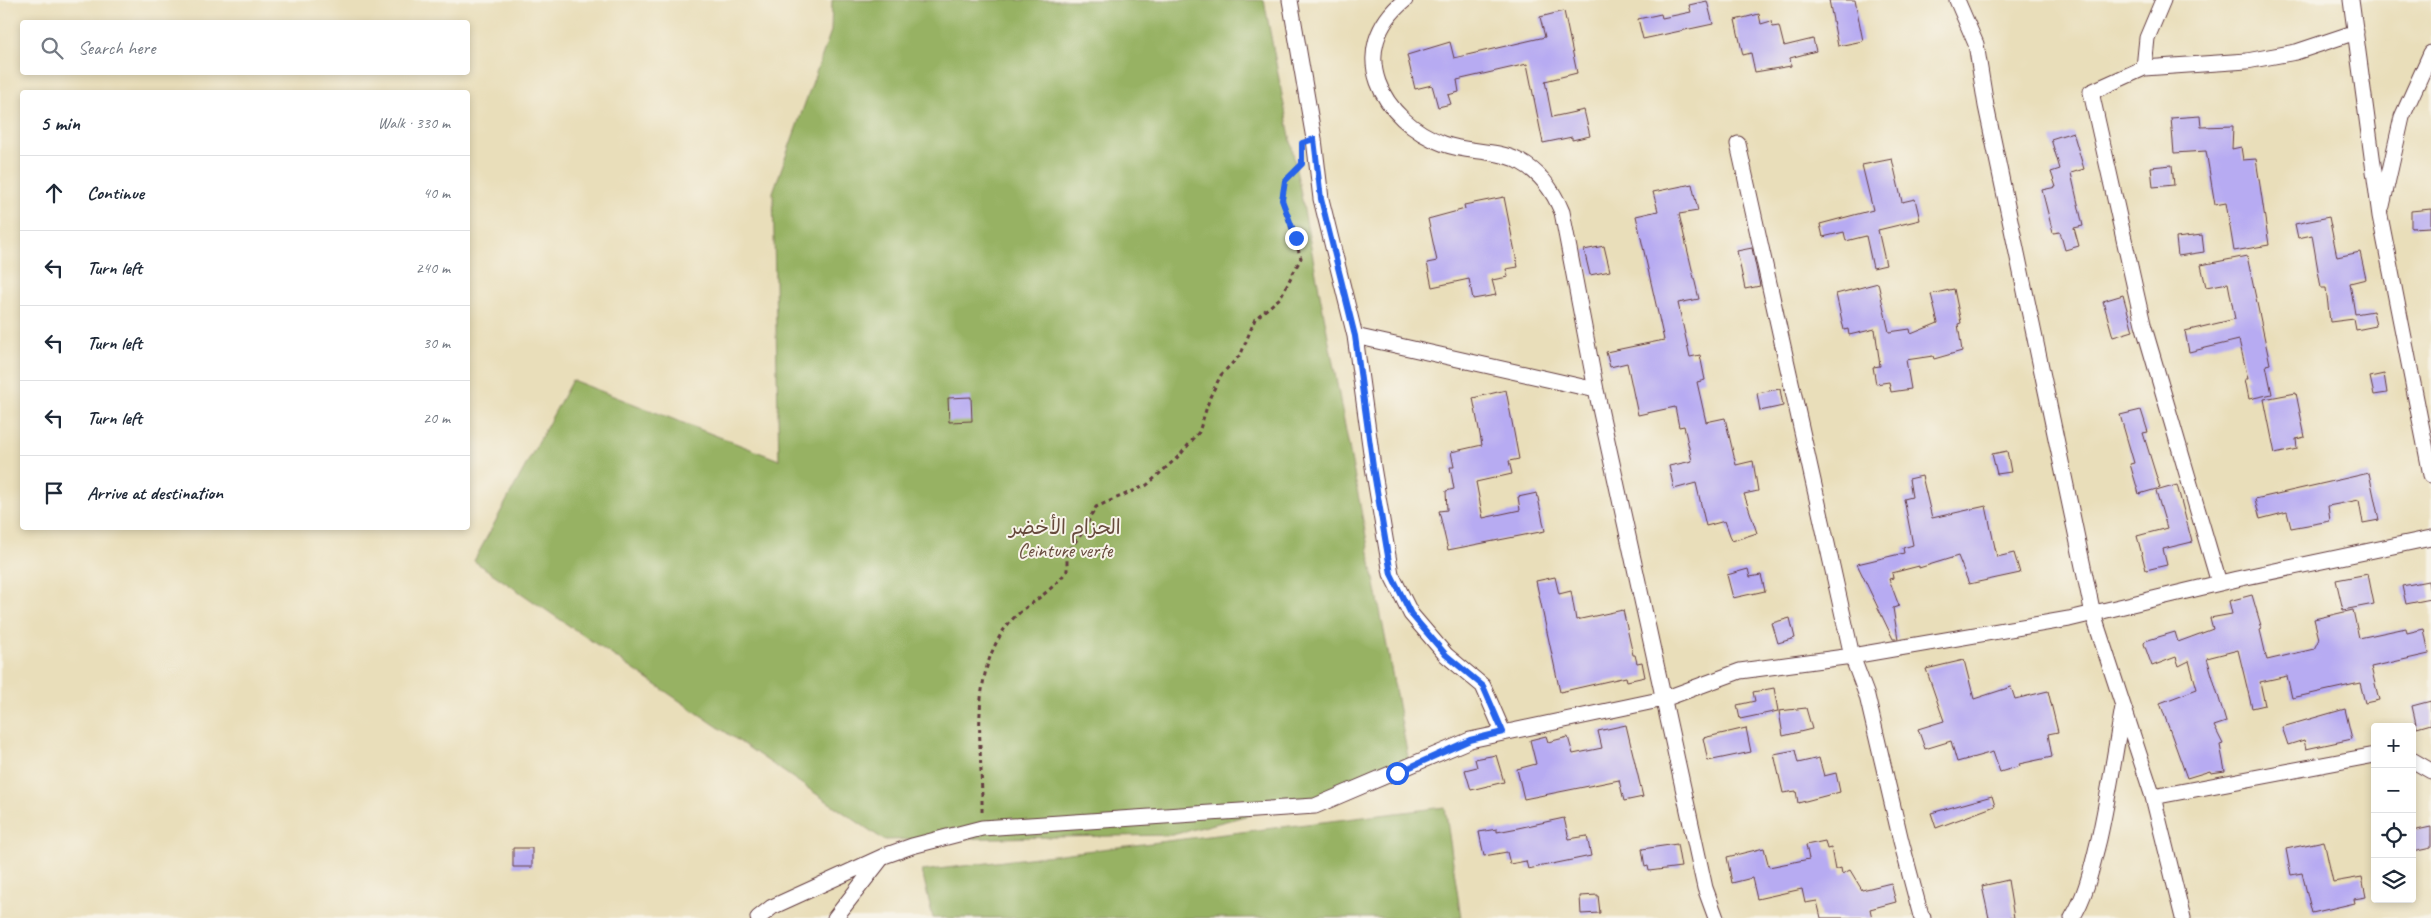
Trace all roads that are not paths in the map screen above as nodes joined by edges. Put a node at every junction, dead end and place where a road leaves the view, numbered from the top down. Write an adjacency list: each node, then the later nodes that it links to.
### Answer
1 (1290, 0): 11 (street)
2 (1405, 0): 12 (street)
3 (1956, 0): 16 (street)
4 (2163, 0): 8 (street)
5 (2352, 0): 6 (street)
6 (2356, 32): 8 (street); 10 (street)
7 (2431, 53): 10 (street)
8 (2144, 68): 15 (street)
9 (1738, 144): 17 (street)
10 (2380, 216): 13 (street)
11 (1355, 336): 12 (street); 20 (street)
12 (1596, 390): 18 (street)
13 (2431, 474)
14 (2431, 538): 15 (street)
15 (2219, 583): 16 (street)
16 (2093, 614): 17 (street); 19 (street)
17 (1852, 656): 18 (street); 29 (street)
18 (1664, 700): 20 (street); 28 (street)
19 (2123, 703): 24 (street); 30 (street)
20 (1503, 732): 25 (street)
21 (2371, 756): 24 (street)
22 (2416, 763): 23 (street)
23 (2431, 772)
24 (2153, 797): 31 (street)
25 (884, 856): 26 (street); 27 (street)
26 (758, 918)
27 (835, 918)
28 (1716, 918)
29 (1923, 918)
30 (2072, 918)
31 (2183, 918)

